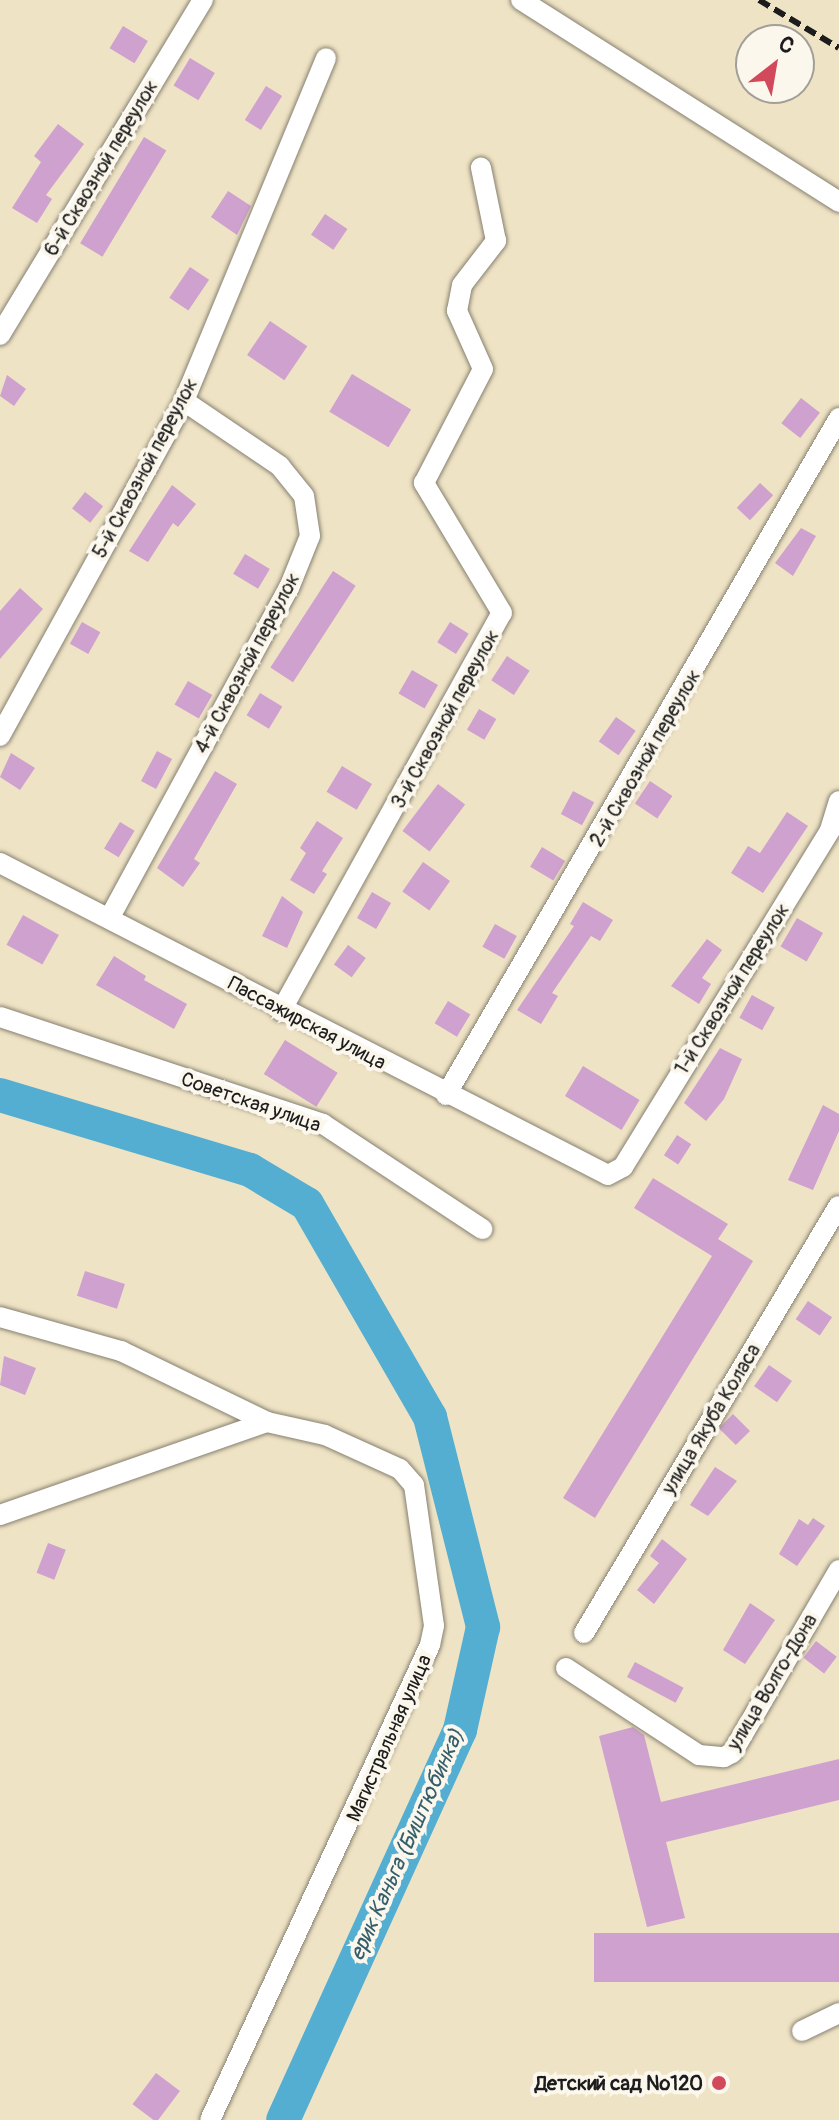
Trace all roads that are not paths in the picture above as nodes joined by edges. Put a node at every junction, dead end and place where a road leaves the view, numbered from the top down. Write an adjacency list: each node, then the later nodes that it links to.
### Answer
1 (203, 0): 6 (street, 6-й Сквозной переулок)
2 (521, 0): 5 (street)
3 (326, 58): 7 (street, 5-й Сквозной переулок)
4 (481, 168): 13 (street, 3-й Сквозной переулок)
5 (839, 202)
6 (0, 335)
7 (184, 401): 9 (street, 5-й Сквозной переулок); 12 (street, 4-й Сквозной переулок)
8 (839, 418): 15 (street, 2-й Сквозной переулок)
9 (0, 736)
10 (839, 801): 16 (street, 1-й Сквозной переулок)
11 (0, 863): 12 (street, Пассажирская улица)
12 (110, 917): 13 (street, Пассажирская улица)
13 (281, 1011): 15 (street, Пассажирская улица)
14 (0, 1017): 18 (street, Советская улица)
15 (446, 1095): 16 (street, Пассажирская улица)
16 (618, 1173)
17 (839, 1206): 23 (street, улица Якуба Коласа)
18 (482, 1229)
19 (0, 1317): 20 (street)
20 (267, 1422): 21 (street); 27 (street, Магистральная улица)
21 (0, 1515)
22 (839, 1570): 24 (street, улица Волго-Дона)
23 (584, 1633)
24 (566, 1668)
25 (839, 2013): 26 (street)
26 (802, 2031)
27 (210, 2120)

